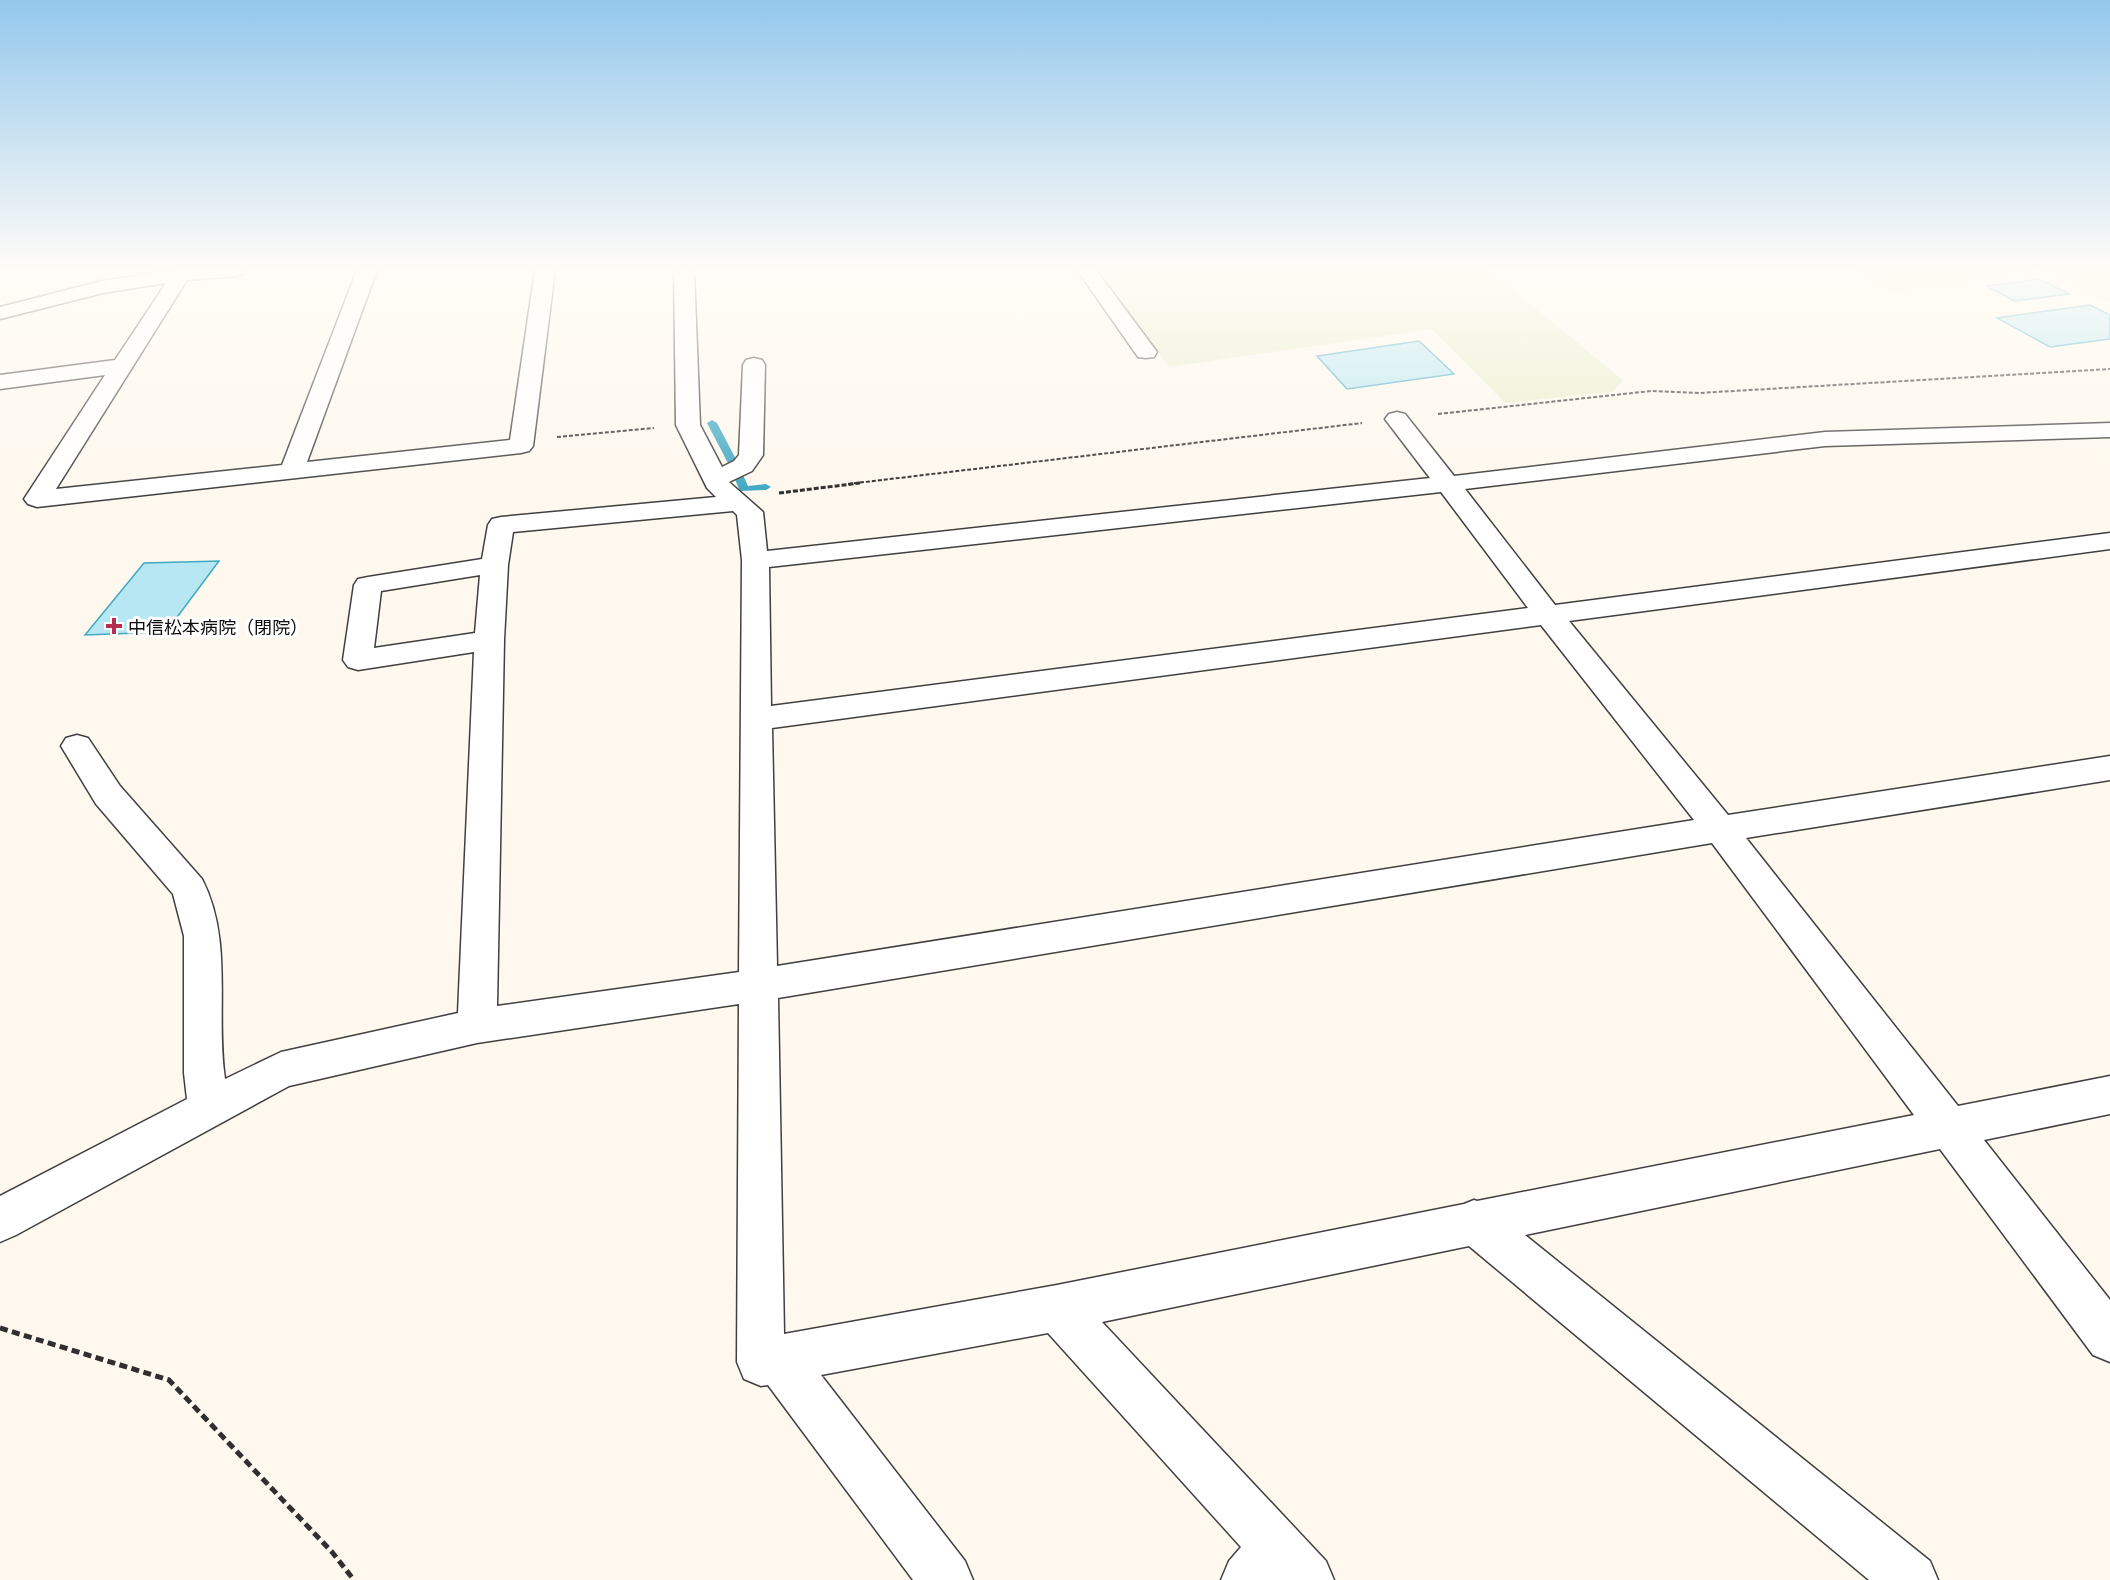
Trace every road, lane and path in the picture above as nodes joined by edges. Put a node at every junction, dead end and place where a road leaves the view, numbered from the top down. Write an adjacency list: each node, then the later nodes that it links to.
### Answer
1 (136, 344): 8 (street)
2 (340, 344): 14 (street)
3 (535, 344): 13 (street)
4 (686, 344): 11 (street)
5 (1140, 344): 6 (street)
6 (1146, 352)
7 (754, 364): 15 (street)
8 (122, 366): 9 (street); 14 (street)
9 (0, 382)
10 (1397, 419): 16 (street)
11 (688, 425): 13 (path); 15 (street)
12 (2110, 430): 16 (street)
13 (522, 441): 14 (street)
14 (292, 470)
15 (724, 476): 17 (street)
16 (1448, 484): 19 (street); 21 (street)
17 (737, 503): 19 (street); 20 (street)
18 (2110, 542): 21 (street)
19 (755, 560): 23 (street)
20 (494, 565): 22 (street); 22 (street)
21 (1549, 616): 23 (street); 26 (street)
22 (489, 640): 28 (street)
23 (756, 719): 27 (street)
24 (77, 746): 30 (street)
25 (2110, 768): 26 (street)
26 (1720, 829): 27 (street); 31 (street)
27 (758, 985): 28 (street); 37 (street)
28 (477, 1026): 30 (street)
29 (2110, 1095): 31 (street)
30 (209, 1108): 32 (street)
31 (1950, 1127): 33 (street); 36 (street)
32 (0, 1220)
33 (1474, 1222): 34 (street); 41 (street)
34 (1057, 1308): 37 (street); 38 (street)
35 (0, 1328): 39 (path)
36 (2110, 1338)
37 (778, 1358): 40 (street)
38 (1277, 1568)
39 (354, 1580)
40 (946, 1580)
41 (1911, 1580)

